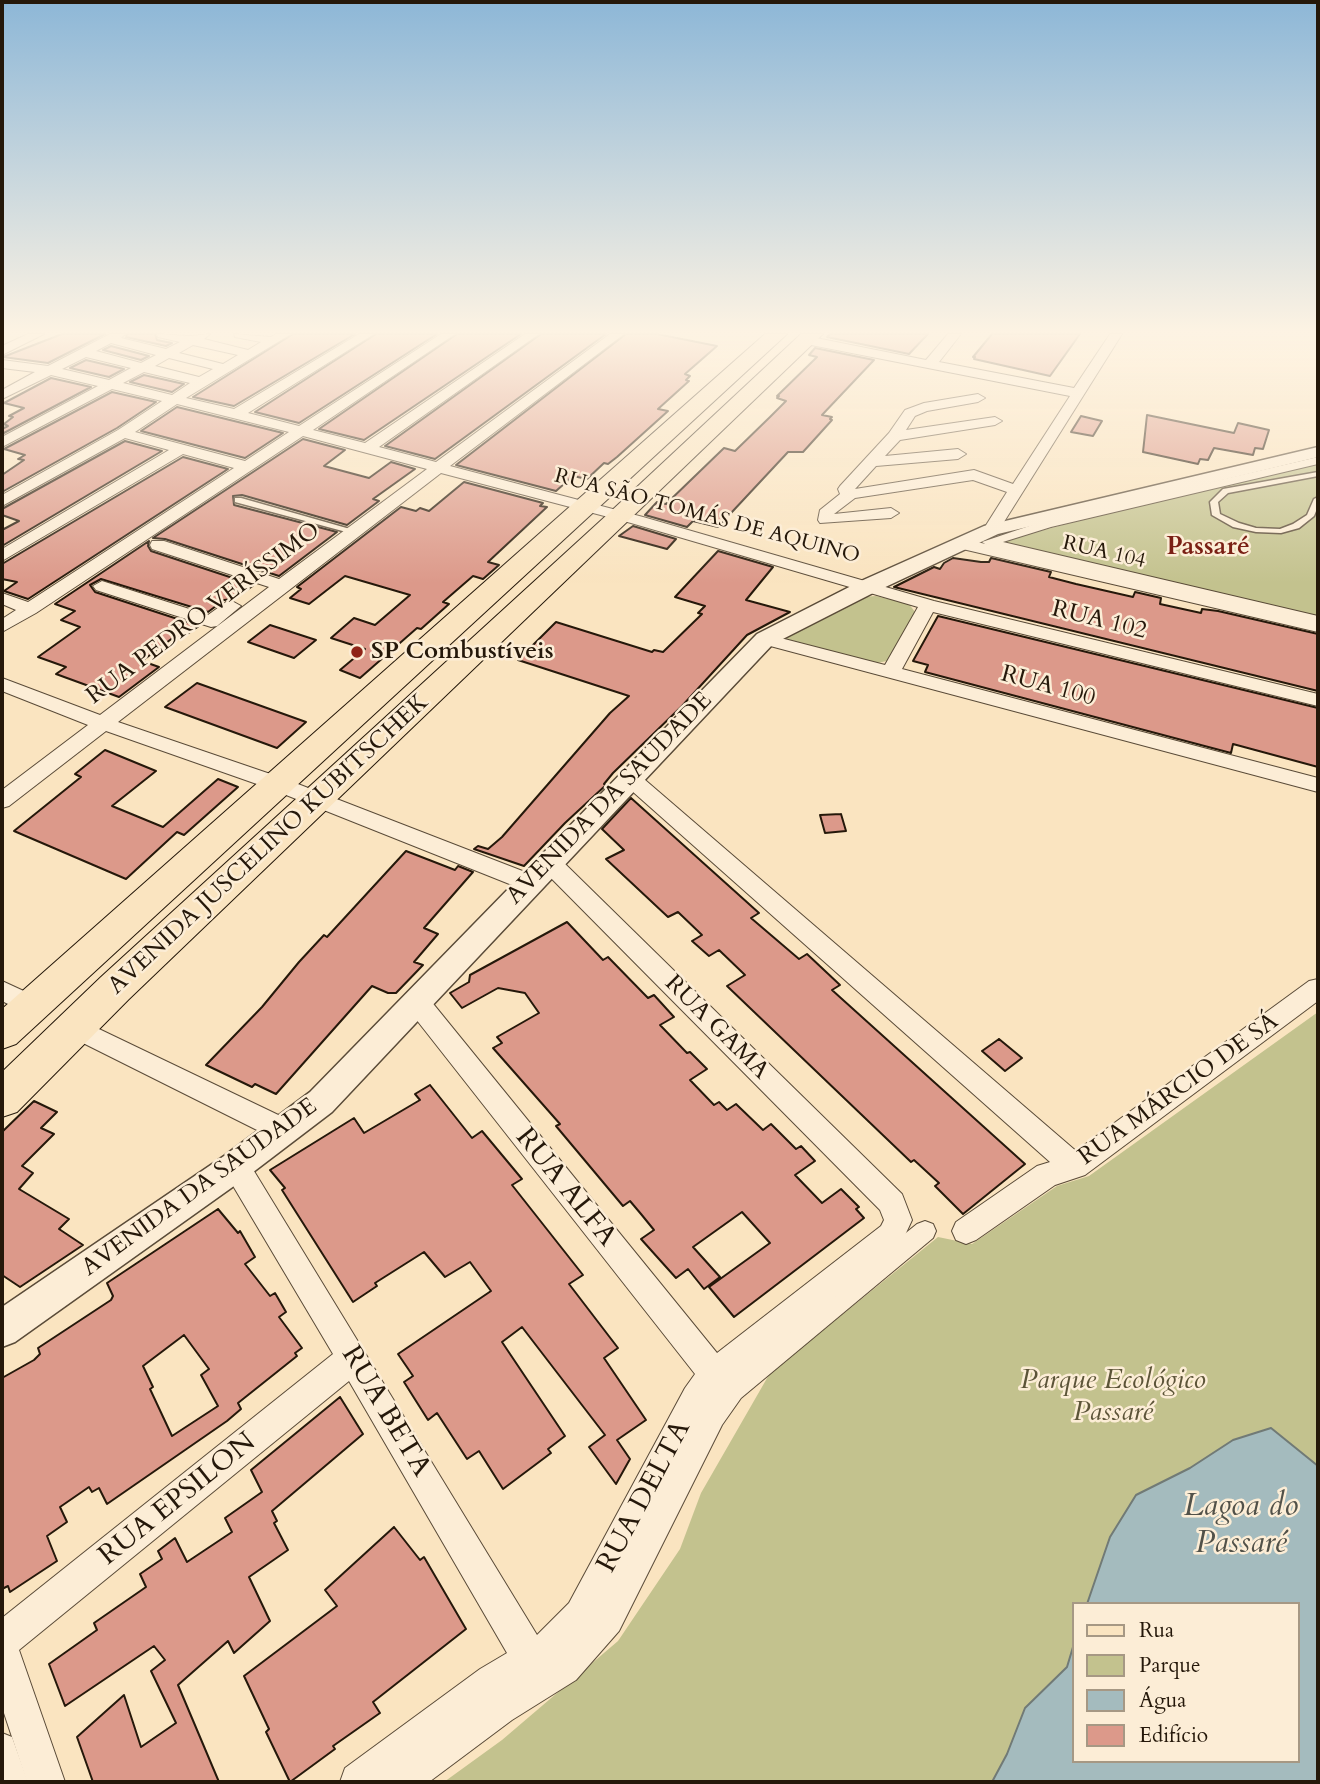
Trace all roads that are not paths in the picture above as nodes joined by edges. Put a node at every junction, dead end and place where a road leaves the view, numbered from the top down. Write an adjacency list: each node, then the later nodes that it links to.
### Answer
1 (49, 417): 15 (street)
2 (148, 417): 13 (street)
3 (248, 417): 12 (street, RUA SÃO TOMÁS DE AQUINO)
4 (321, 417): 12 (street)
5 (414, 417): 17 (street)
6 (506, 417): 23 (street, RUA PEDRO VERÍSSIMO)
7 (686, 417): 32 (main road, AVENIDA JUSCELINO KUBITSCHEK)
8 (725, 417): 34 (main road, AVENIDA JUSCELINO KUBITSCHEK)
9 (907, 417): 14 (street)
10 (1062, 417): 26 (street)
11 (995, 421): 14 (street)
12 (300, 431): 17 (street, RUA SÃO TOMÁS DE AQUINO); 22 (street)
13 (123, 433): 16 (street); 30 (street)
14 (895, 436): 21 (street)
15 (2, 443)
16 (181, 449): 22 (street); 39 (street)
17 (369, 449): 23 (street, RUA SÃO TOMÁS DE AQUINO)
18 (1318, 452): 35 (street, AVENIDA DA SAUDADE)
19 (957, 454): 21 (street)
20 (1318, 461): 46 (street)
21 (871, 463): 27 (street)
22 (245, 466): 45 (street)
23 (438, 468): 32 (street, RUA SÃO TOMÁS DE AQUINO); 36 (street, RUA PEDRO VERÍSSIMO)
24 (1318, 474): 28 (lane)
25 (979, 476): 26 (street); 27 (street); 31 (street)
26 (1018, 491): 31 (street)
27 (850, 494): 33 (street)
28 (1318, 499)
29 (238, 500): 36 (lane)
30 (2, 501)
31 (1007, 507): 35 (street)
32 (587, 508): 34 (street, RUA SÃO TOMÁS DE AQUINO); 55 (main road, AVENIDA JUSCELINO KUBITSCHEK)
33 (891, 513)
34 (621, 516): 42 (street, RUA SÃO TOMÁS DE AQUINO); 57 (main road, AVENIDA JUSCELINO KUBITSCHEK)
35 (991, 530): 37 (street, AVENIDA DA SAUDADE)
36 (353, 531): 40 (street, RUA PEDRO VERÍSSIMO)
37 (960, 543): 42 (street, AVENIDA DA SAUDADE); 47 (street, RUA 104)
38 (159, 545): 40 (street)
39 (2, 556)
40 (274, 583): 41 (street); 53 (street, RUA PEDRO VERÍSSIMO)
41 (102, 586)
42 (869, 586): 44 (street, RUA 102); 49 (street, AVENIDA DA SAUDADE)
43 (2, 598): 45 (street)
44 (928, 605): 50 (street); 52 (street, RUA 102)
45 (30, 608): 48 (street)
46 (1318, 620)
47 (1318, 626)
48 (2, 627)
49 (765, 639): 50 (street, RUA 100); 54 (street, AVENIDA DA SAUDADE)
50 (890, 673): 56 (street, RUA 100)
51 (2, 684): 53 (street)
52 (1318, 700)
53 (102, 723): 55 (street); 58 (street, RUA PEDRO VERÍSSIMO)
54 (630, 778): 59 (street, AVENIDA DA SAUDADE); 70 (street)
55 (278, 784): 57 (street); 64 (main road, AVENIDA JUSCELINO KUBITSCHEK)
56 (1318, 785)
57 (316, 800): 60 (street); 65 (main road, AVENIDA JUSCELINO KUBITSCHEK)
58 (2, 801)
59 (550, 863): 60 (street, AVENIDA DA SAUDADE); 71 (street, RUA GAMA)
60 (530, 883): 63 (street, AVENIDA DA SAUDADE)
61 (1318, 988): 70 (street, RUA MÁRCIO DE SÁ)
62 (2, 990): 64 (street)
63 (416, 1002): 68 (street, AVENIDA DA SAUDADE); 76 (street, RUA ALFA)
64 (32, 1006): 66 (main road, AVENIDA JUSCELINO KUBITSCHEK)
65 (76, 1028): 67 (main road, AVENIDA JUSCELINO KUBITSCHEK); 68 (street)
66 (2, 1034)
67 (2, 1099)
68 (285, 1131): 69 (street, AVENIDA DA SAUDADE)
69 (236, 1166): 74 (street, AVENIDA DA SAUDADE); 75 (street, RUA BETA)
70 (1075, 1167): 73 (street, RUA MÁRCIO DE SÁ)
71 (883, 1194): 76 (street, RUA DELTA)
72 (925, 1231): 84 (street)
73 (966, 1231)
74 (2, 1329)
75 (353, 1358): 77 (street, RUA EPSILON); 79 (street, RUA BETA)
76 (714, 1374): 79 (street, RUA DELTA)
77 (2, 1641)
78 (2, 1654): 82 (street)
79 (531, 1659): 83 (street, RUA DELTA)
80 (2, 1746): 81 (street)
81 (13, 1782)
82 (46, 1782)
83 (359, 1782)
84 (405, 1782)

